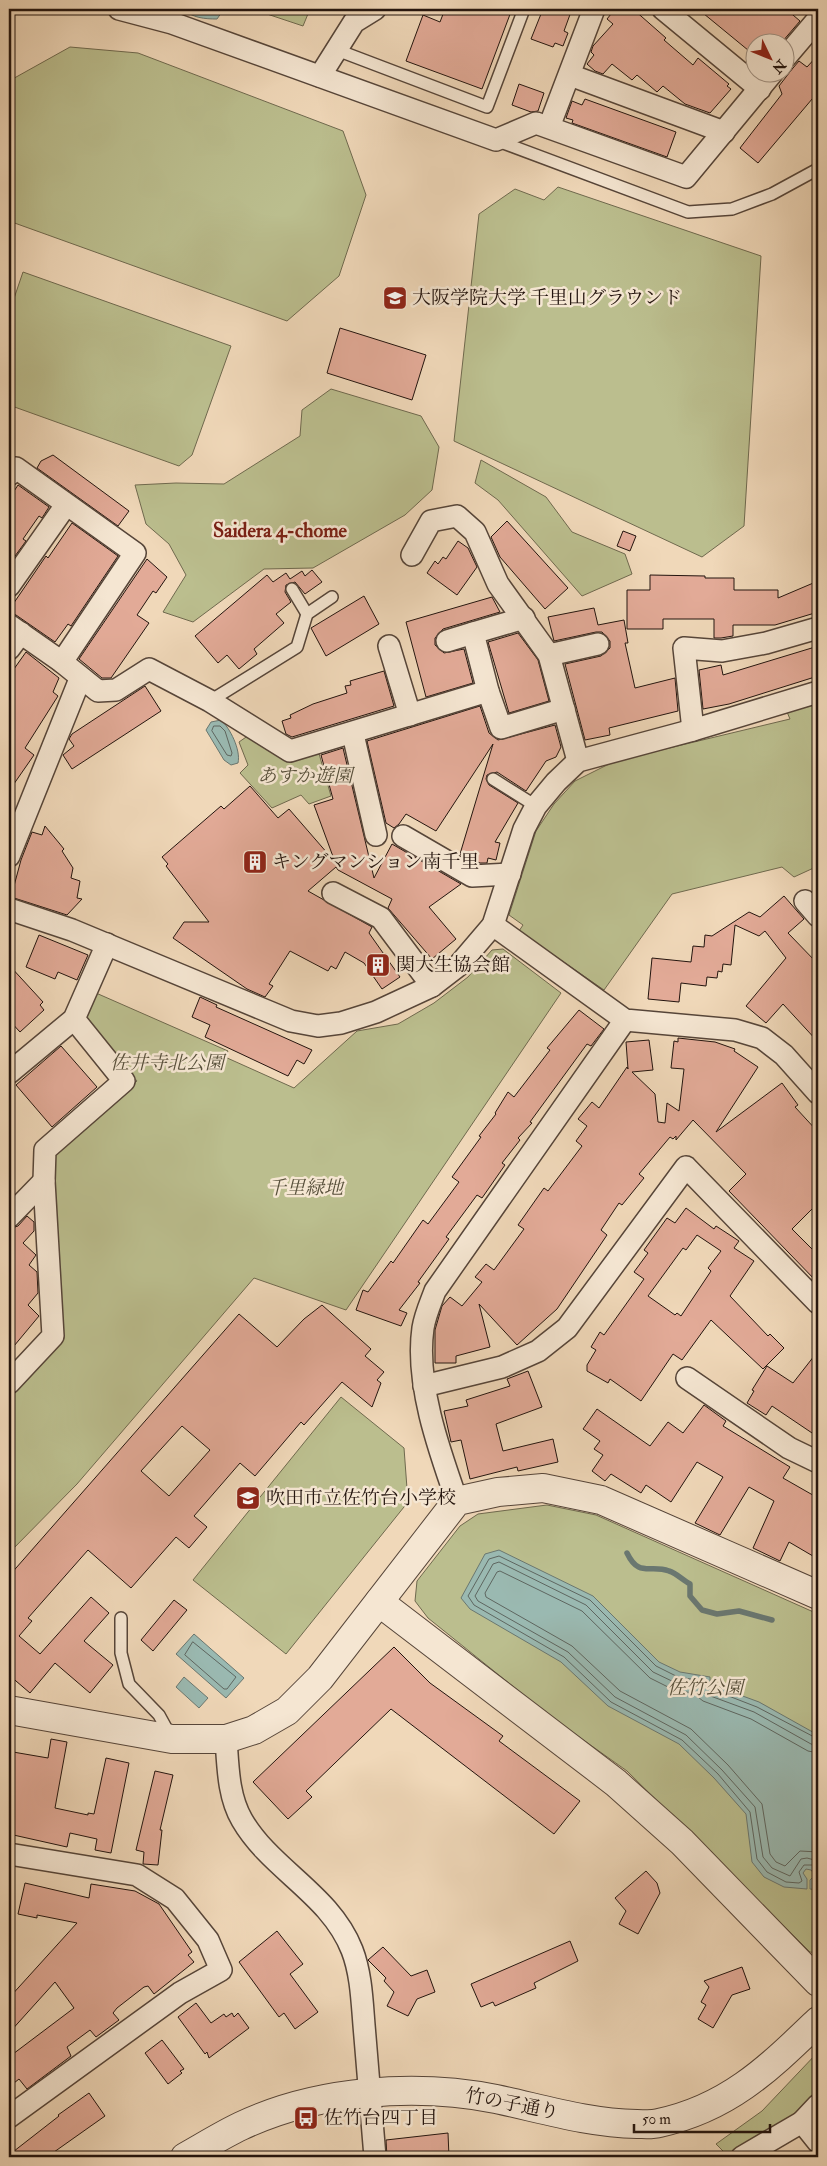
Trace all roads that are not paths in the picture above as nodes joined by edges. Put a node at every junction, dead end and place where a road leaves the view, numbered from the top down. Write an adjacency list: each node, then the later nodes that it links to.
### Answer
1 (119, 9): 10 (street)
2 (375, 9): 8 (street)
3 (524, 9): 8 (lane)
4 (594, 9): 9 (street)
5 (663, 9): 12 (street)
6 (818, 19): 7 (street)
7 (794, 47)
8 (337, 50): 10 (street)
9 (570, 75): 13 (street); 14 (street)
10 (320, 76): 15 (street)
11 (765, 82): 12 (street)
12 (760, 89): 14 (street)
13 (549, 127): 14 (street); 15 (street)
14 (724, 132)
15 (496, 140): 16 (lane)
16 (818, 169)
17 (9, 475): 18 (street)
18 (66, 504): 20 (street); 32 (street)
19 (412, 555): 24 (street)
20 (9, 586)
21 (292, 590): 23 (lane)
22 (332, 597): 23 (lane)
23 (307, 614): 36 (lane)
24 (524, 618): 26 (street); 31 (street)
25 (818, 628): 39 (street)
26 (473, 634): 28 (street); 34 (street)
27 (13, 636): 32 (street)
28 (447, 641)
29 (598, 644): 31 (street)
30 (389, 646): 38 (street)
31 (548, 655): 37 (street)
32 (62, 662): 33 (street)
33 (80, 679): 36 (street); 46 (street)
34 (488, 691): 37 (street); 38 (street)
35 (818, 692): 39 (street)
36 (210, 701): 40 (street)
37 (564, 709): 41 (street)
38 (410, 715): 40 (street)
39 (693, 730): 41 (street)
40 (353, 734): 44 (street)
41 (578, 761): 43 (street)
42 (493, 779): 43 (lane)
43 (536, 806): 47 (street)
44 (376, 835)
45 (412, 847): 47 (street)
46 (9, 856)
47 (510, 874): 50 (street)
48 (333, 893): 52 (street)
49 (9, 909): 51 (street)
50 (493, 924): 52 (street); 54 (street)
51 (107, 944): 52 (street); 53 (street)
52 (432, 986)
53 (74, 1019): 55 (street); 57 (street)
54 (625, 1020): 56 (street); 62 (street)
55 (9, 1073)
56 (818, 1093)
57 (44, 1181): 58 (street); 61 (street)
58 (9, 1217)
59 (818, 1303): 62 (street)
60 (688, 1378): 63 (street)
61 (9, 1382)
62 (424, 1386): 64 (street)
63 (818, 1462)
64 (457, 1501): 65 (street); 66 (street)
65 (818, 1595)
66 (379, 1602): 69 (street); 72 (street)
67 (121, 1618): 70 (lane)
68 (9, 1710): 70 (street)
69 (226, 1739): 70 (street); 74 (street)
70 (172, 1740)
71 (9, 1854): 76 (street)
72 (818, 1982)
73 (818, 2021): 74 (street, 竹の子通り)
74 (369, 2093): 79 (street, 竹の子通り); 80 (street)
75 (818, 2105): 77 (street)
76 (9, 2117)
77 (802, 2122): 78 (street); 81 (street)
78 (818, 2142)
79 (185, 2157)
80 (375, 2157)
81 (742, 2157)

